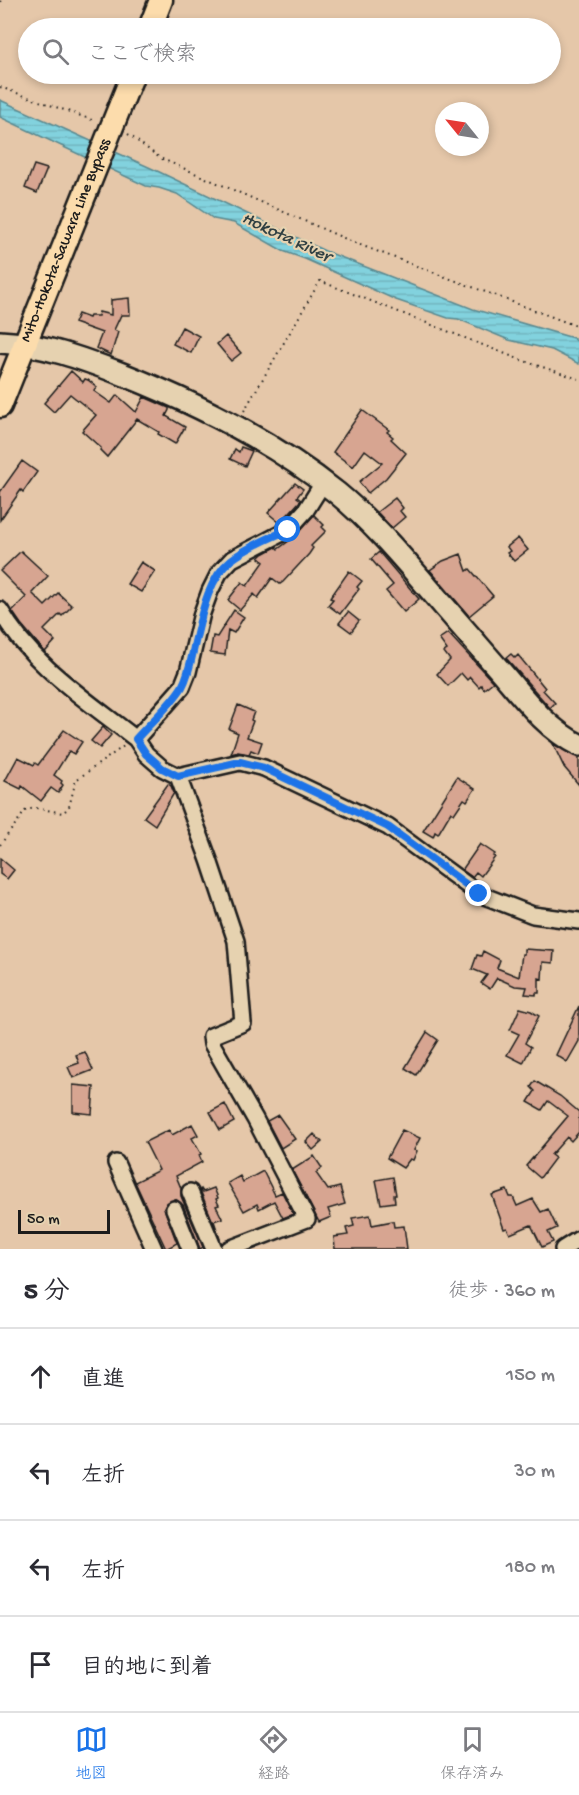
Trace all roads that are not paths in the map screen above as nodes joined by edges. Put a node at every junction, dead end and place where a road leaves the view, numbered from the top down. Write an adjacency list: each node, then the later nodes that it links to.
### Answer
1 (161, 0): 2 (main road)
2 (154, 18)
3 (129, 84): 5 (main road, Mito-Hokota-Sawara Line Bypass)
4 (0, 342): 5 (street)
5 (25, 343): 6 (main road, Mito-Hokota-Sawara Line Bypass); 7 (street)
6 (0, 406)
7 (323, 483): 9 (street); 10 (street)
8 (0, 610): 9 (street)
9 (136, 739): 11 (street)
10 (579, 745)
11 (178, 776): 12 (street); 20 (street)
12 (579, 921)
13 (116, 1163): 17 (street)
14 (190, 1192): 19 (street)
15 (174, 1209): 18 (street)
16 (579, 1239): 21 (street)
17 (154, 1249)
18 (190, 1249)
19 (214, 1249)
20 (229, 1249)
21 (563, 1249)

